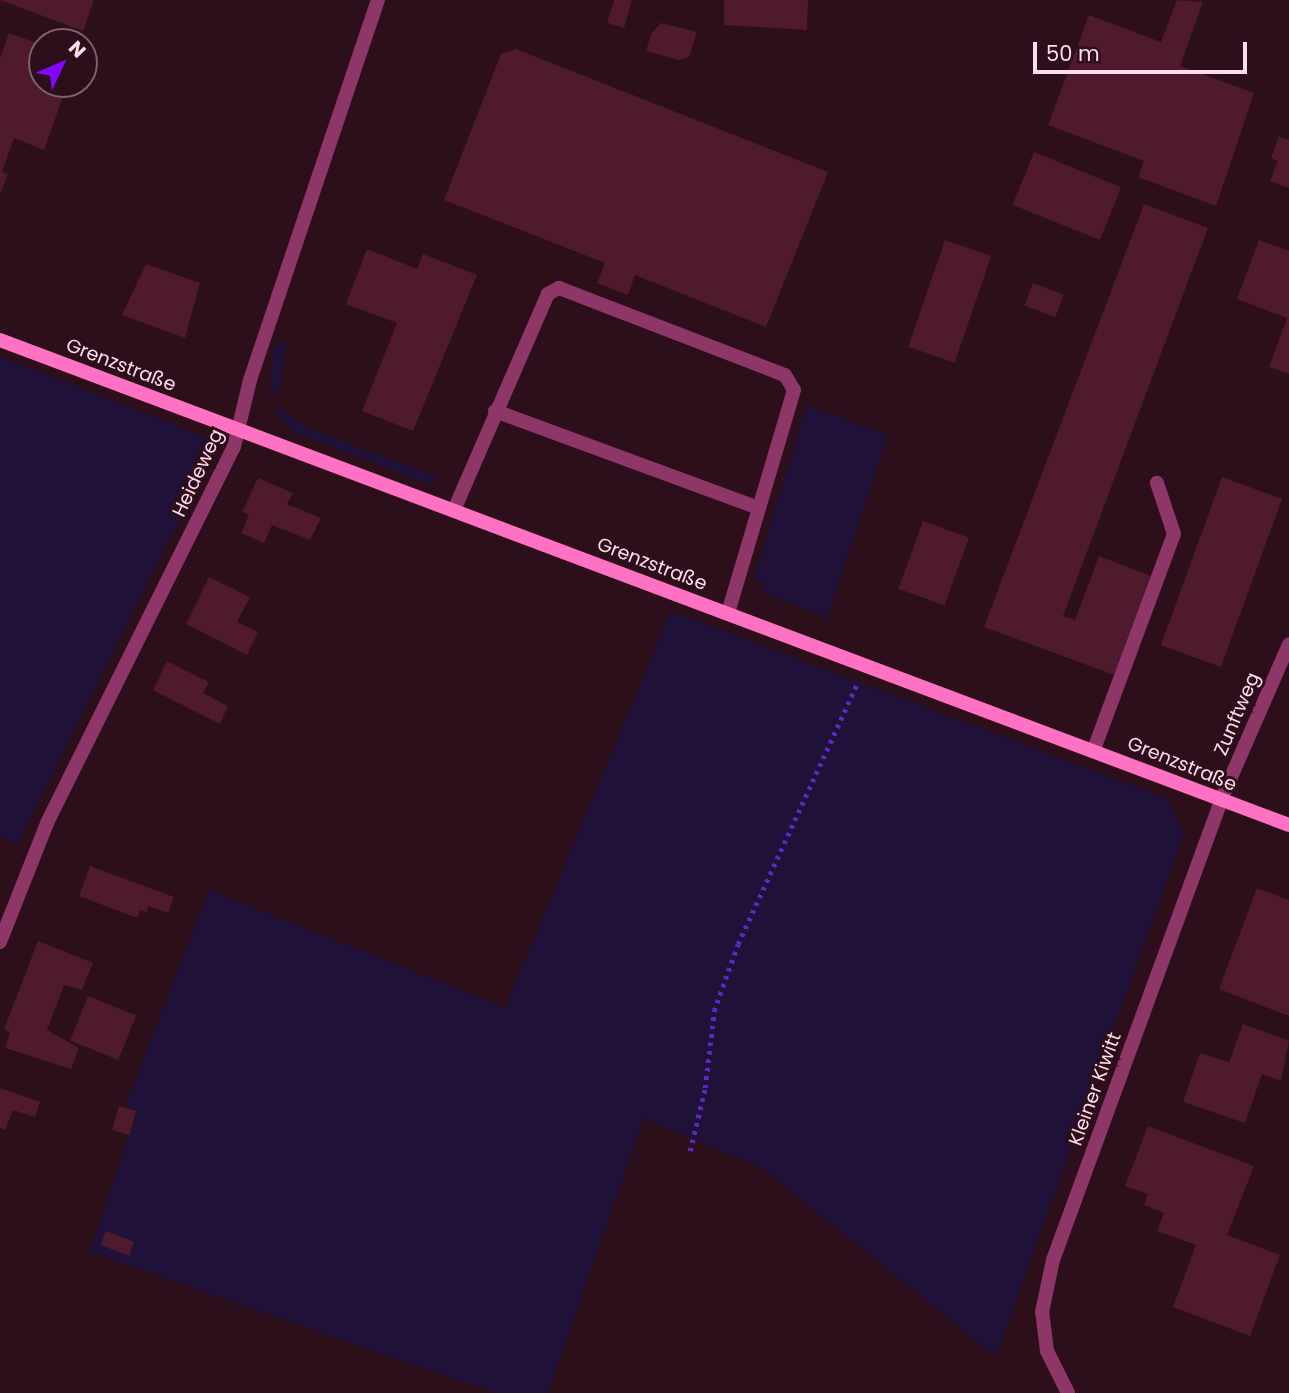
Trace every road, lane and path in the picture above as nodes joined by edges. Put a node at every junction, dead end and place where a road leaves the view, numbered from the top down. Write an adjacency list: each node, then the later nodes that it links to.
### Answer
1 (378, 0): 4 (street, Heideweg)
2 (0, 340): 4 (street, Grenzstraße)
3 (495, 411): 6 (street); 6 (street); 7 (street)
4 (239, 431): 7 (street, Grenzstraße); 14 (street, Heideweg)
5 (1157, 483): 11 (street)
6 (759, 508): 8 (street)
7 (454, 510): 8 (street, Grenzstraße)
8 (728, 613): 10 (street, Grenzstraße)
9 (1289, 644): 12 (street, Zunftweg)
10 (866, 664): 11 (street, Grenzstraße); 15 (path)
11 (1094, 749): 12 (street, Grenzstraße)
12 (1221, 800): 13 (street, Grenzstraße); 16 (street, Kleiner Kiwitt)
13 (1289, 825)
14 (0, 942)
15 (691, 1151)
16 (1068, 1393)

